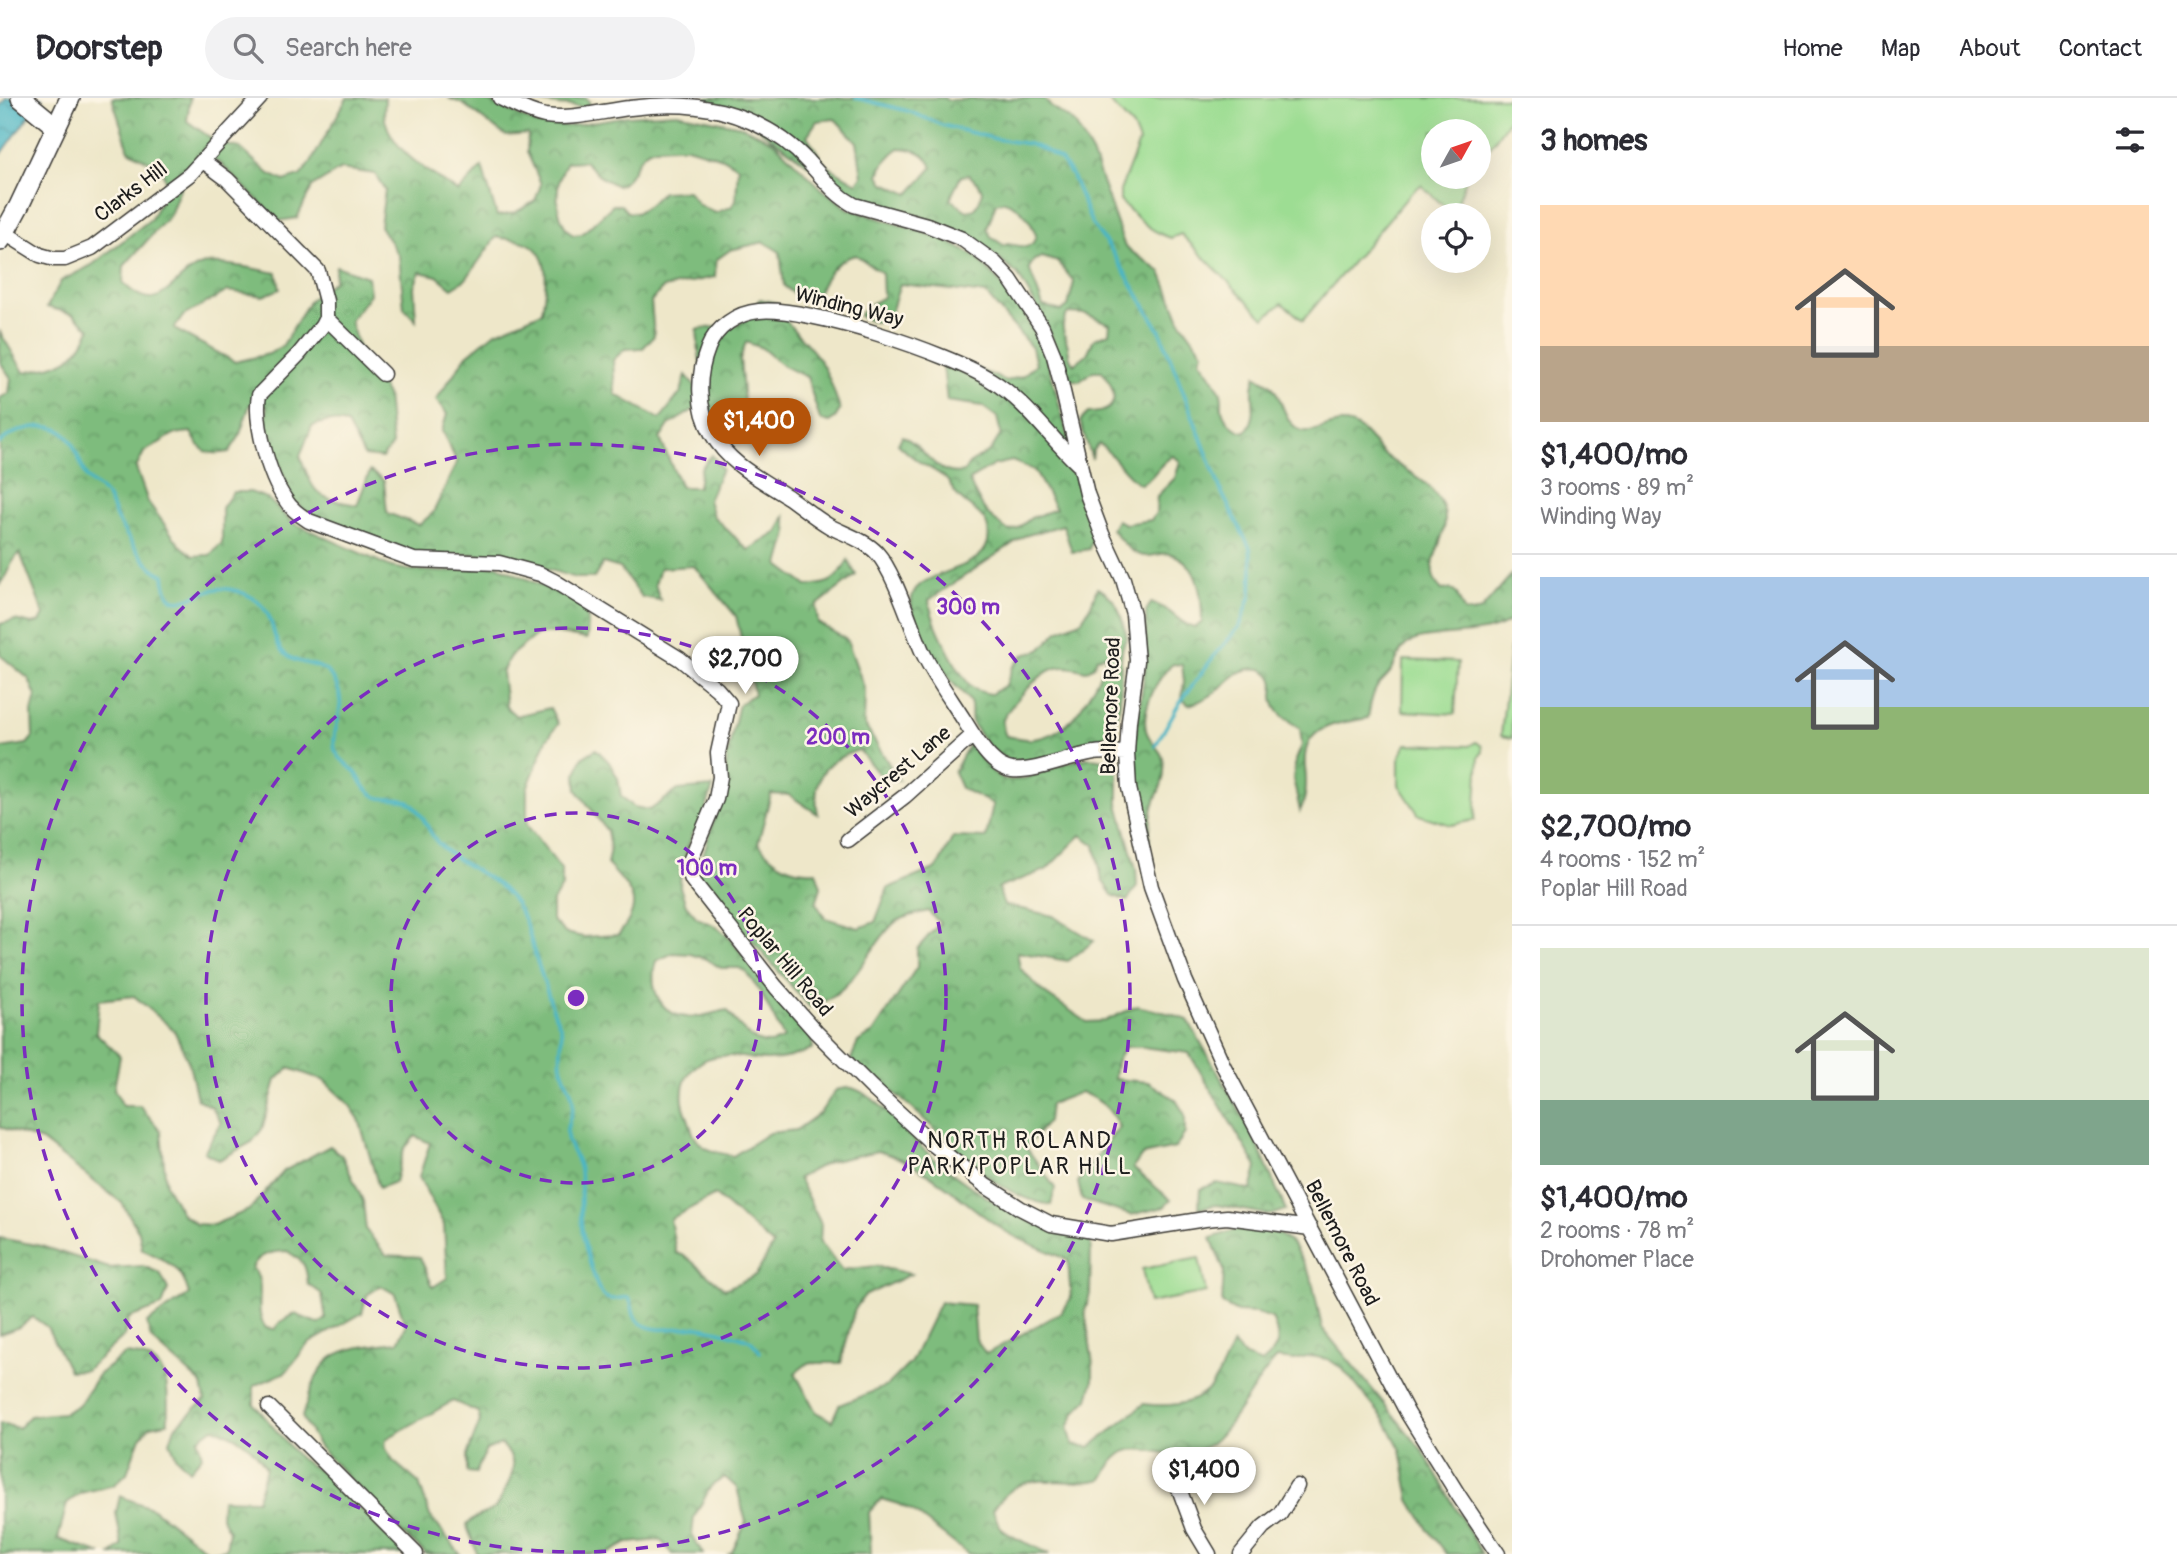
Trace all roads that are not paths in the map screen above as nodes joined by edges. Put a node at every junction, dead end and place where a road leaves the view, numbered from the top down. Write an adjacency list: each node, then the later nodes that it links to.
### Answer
1 (70, 98): 5 (main road)
2 (260, 98): 6 (street, Clarks Hill)
3 (500, 98): 10 (street, Bellemore Road)
4 (28, 104): 5 (main road)
5 (55, 126): 7 (main road)
6 (203, 161): 7 (street, Clarks Hill); 8 (street)
7 (3, 237)
8 (326, 318): 9 (street); 14 (street, Poplar Hill Road)
9 (383, 374)
10 (1079, 464): 11 (street, Winding Way); 12 (street, Bellemore Road)
11 (973, 735): 12 (street, Winding Way); 13 (street, Waycrest Lane)
12 (1127, 753): 14 (street, Bellemore Road)
13 (848, 840)
14 (1310, 1228): 21 (street, Bellemore Road)
15 (269, 1407): 18 (street)
16 (1174, 1475): 19 (street)
17 (1297, 1486): 20 (street)
18 (416, 1554)
19 (1209, 1554)
20 (1241, 1554)
21 (1498, 1554)

